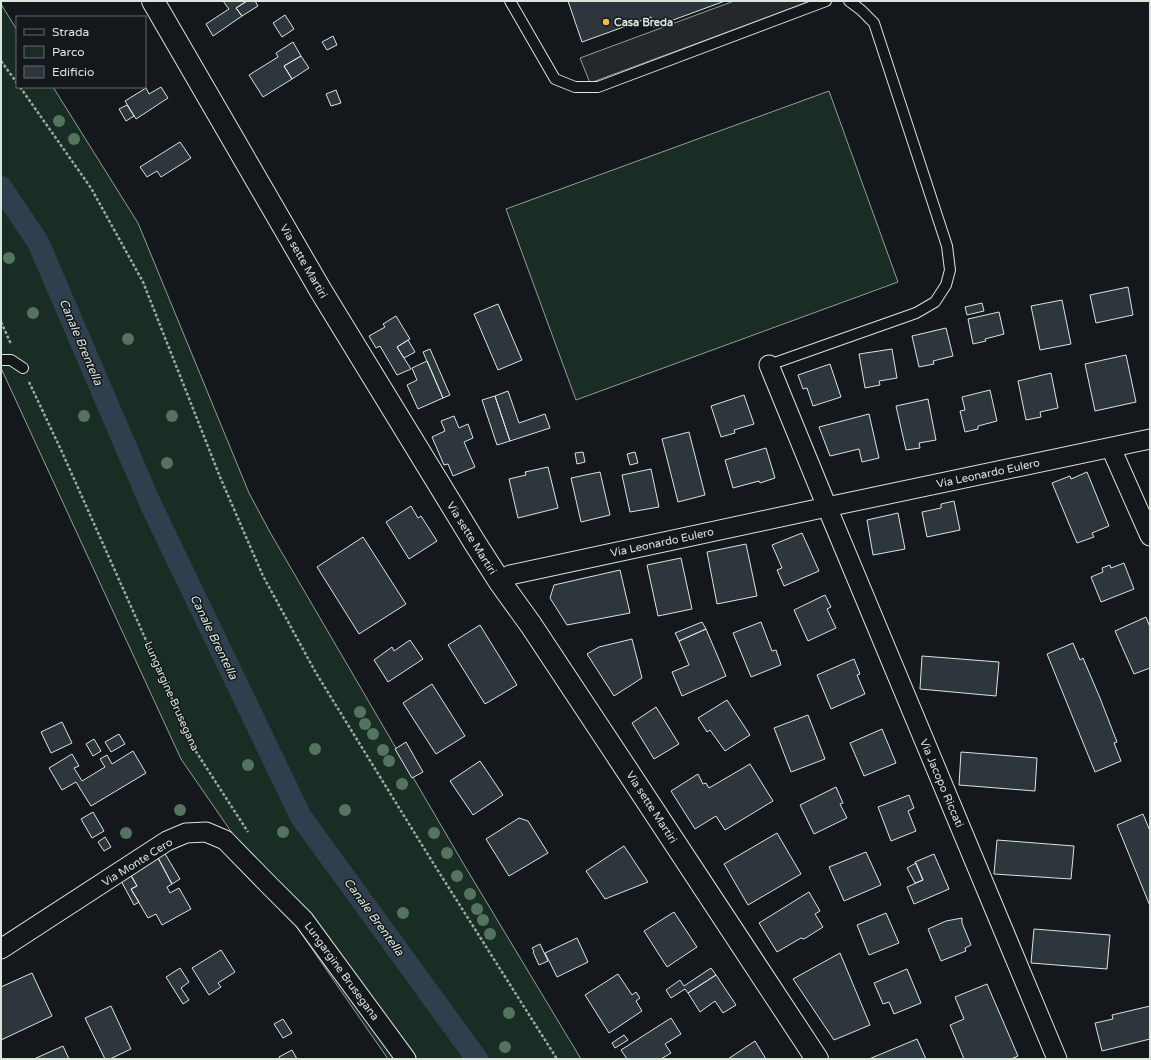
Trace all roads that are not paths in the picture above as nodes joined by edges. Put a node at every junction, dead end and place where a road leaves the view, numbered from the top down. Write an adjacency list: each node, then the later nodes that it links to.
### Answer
1 (153, 1): 12 (main road, Via sette Martiri)
2 (510, 1): 3 (lane)
3 (826, 1)
4 (849, 1): 6 (lane)
5 (1, 360): 7 (lane)
6 (770, 365): 10 (street)
7 (23, 368)
8 (1150, 440): 9 (street, Via Leonardo Eulero)
9 (1111, 448): 10 (street, Via Leonardo Eulero); 11 (street)
10 (827, 507): 12 (street, Via Leonardo Eulero); 17 (street, Via Jacopo Riccati)
11 (1150, 536)
12 (500, 582): 16 (main road, Via sette Martiri)
13 (304, 920): 14 (street, Via Monte Cero); 15 (street, Lungargine Brusegana)
14 (1, 949)
15 (406, 1059)
16 (817, 1059)
17 (1057, 1059)

